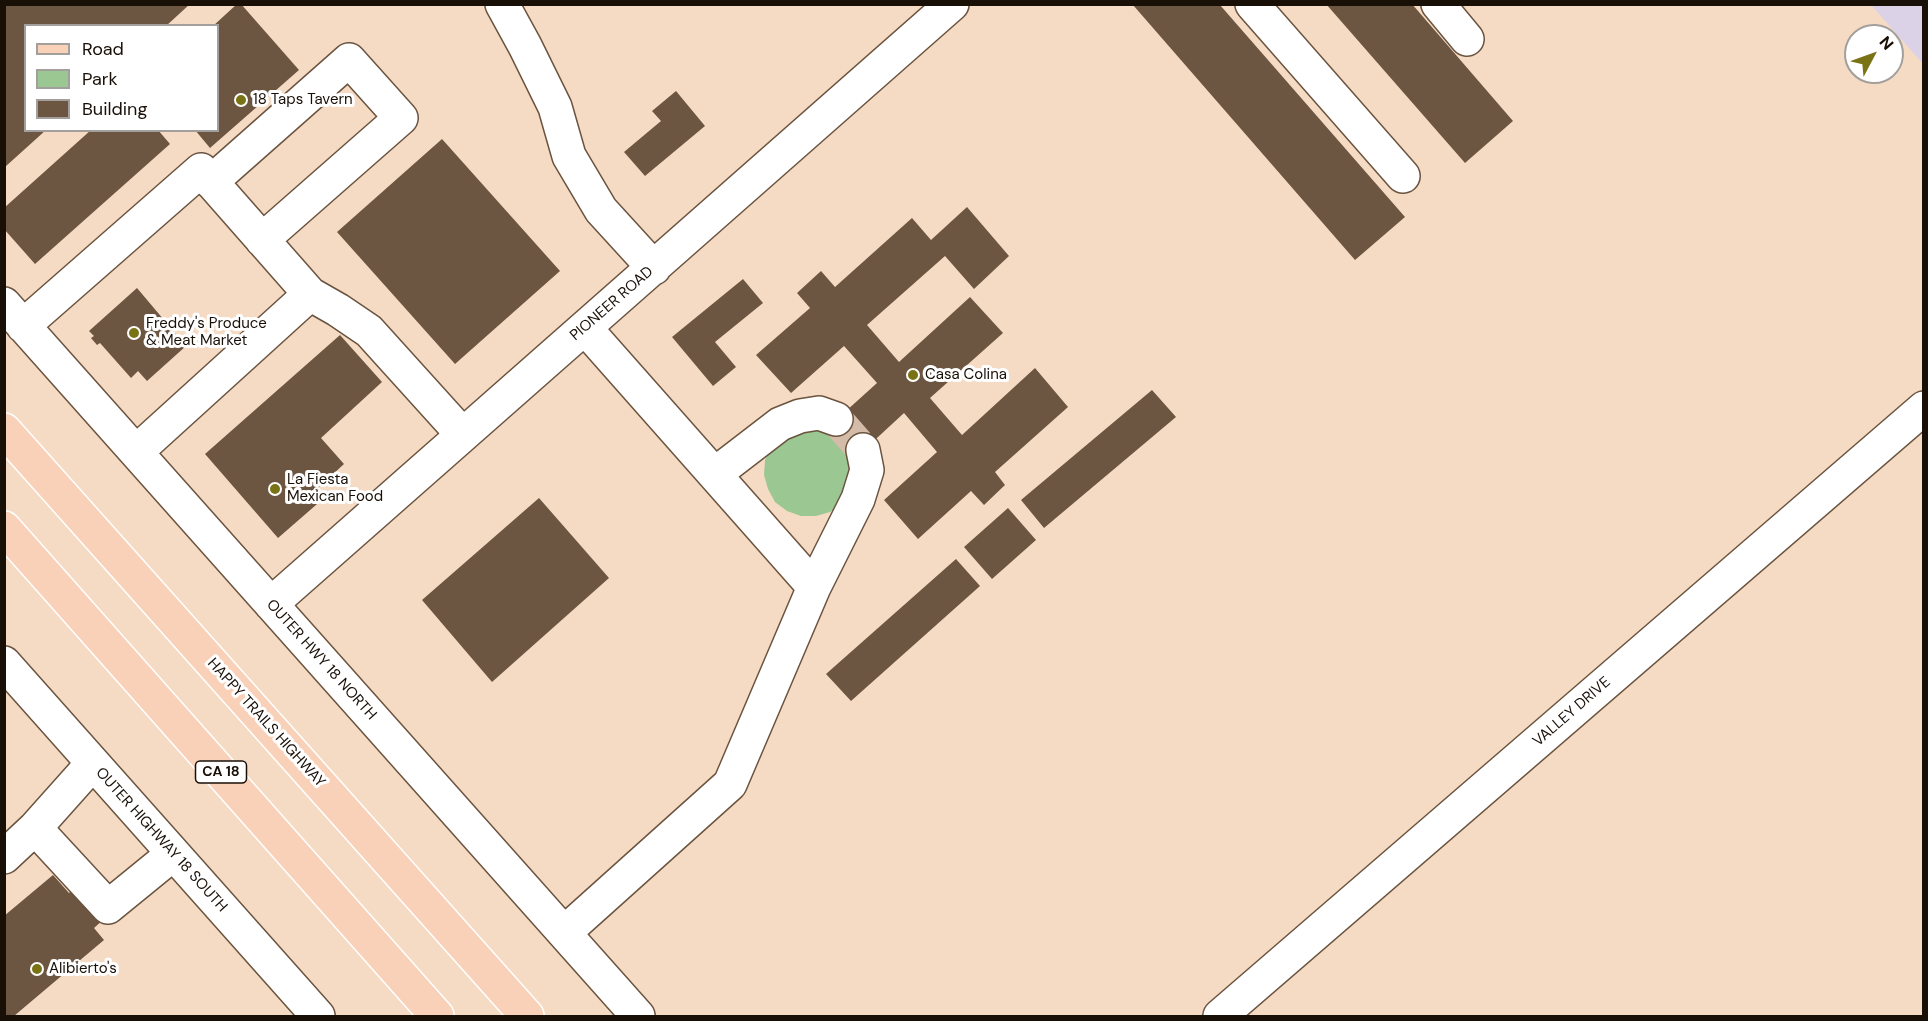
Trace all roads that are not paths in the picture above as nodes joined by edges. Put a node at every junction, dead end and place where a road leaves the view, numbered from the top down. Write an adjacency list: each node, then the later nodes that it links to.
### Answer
1 (502, 4): 9 (street)
2 (952, 4): 9 (street, PIONEER ROAD)
3 (1252, 4): 6 (street)
4 (1438, 4): 5 (street)
5 (1467, 39)
6 (1403, 176)
7 (211, 182): 8 (street); 8 (street); 11 (street)
8 (262, 240): 10 (street)
9 (654, 268): 12 (street, PIONEER ROAD)
10 (310, 294): 16 (street); 18 (street)
11 (14, 315): 18 (street, OUTER HWY 18 NORTH)
12 (585, 327): 16 (street, PIONEER ROAD); 19 (street)
13 (1923, 408): 33 (street, VALLEY DRIVE)
14 (836, 419): 19 (street)
15 (4, 430): 31 (main road, HAPPY TRAILS HIGHWAY)
16 (463, 435): 22 (street, PIONEER ROAD)
17 (863, 450): 21 (street)
18 (136, 452): 22 (street, OUTER HWY 18 NORTH)
19 (715, 474): 21 (street)
20 (4, 528): 30 (main road, CA 18)
21 (814, 586): 28 (street)
22 (271, 604): 28 (street, OUTER HWY 18 NORTH)
23 (4, 663): 24 (street, OUTER HIGHWAY 18 SOUTH)
24 (93, 763): 25 (street); 26 (street, OUTER HIGHWAY 18 SOUTH)
25 (35, 828): 26 (street); 27 (street)
26 (173, 854): 29 (street, OUTER HIGHWAY 18 SOUTH)
27 (4, 857)
28 (564, 933): 32 (street, OUTER HWY 18 NORTH)
29 (318, 1017)
30 (437, 1017)
31 (527, 1017)
32 (638, 1017)
33 (1220, 1017)

